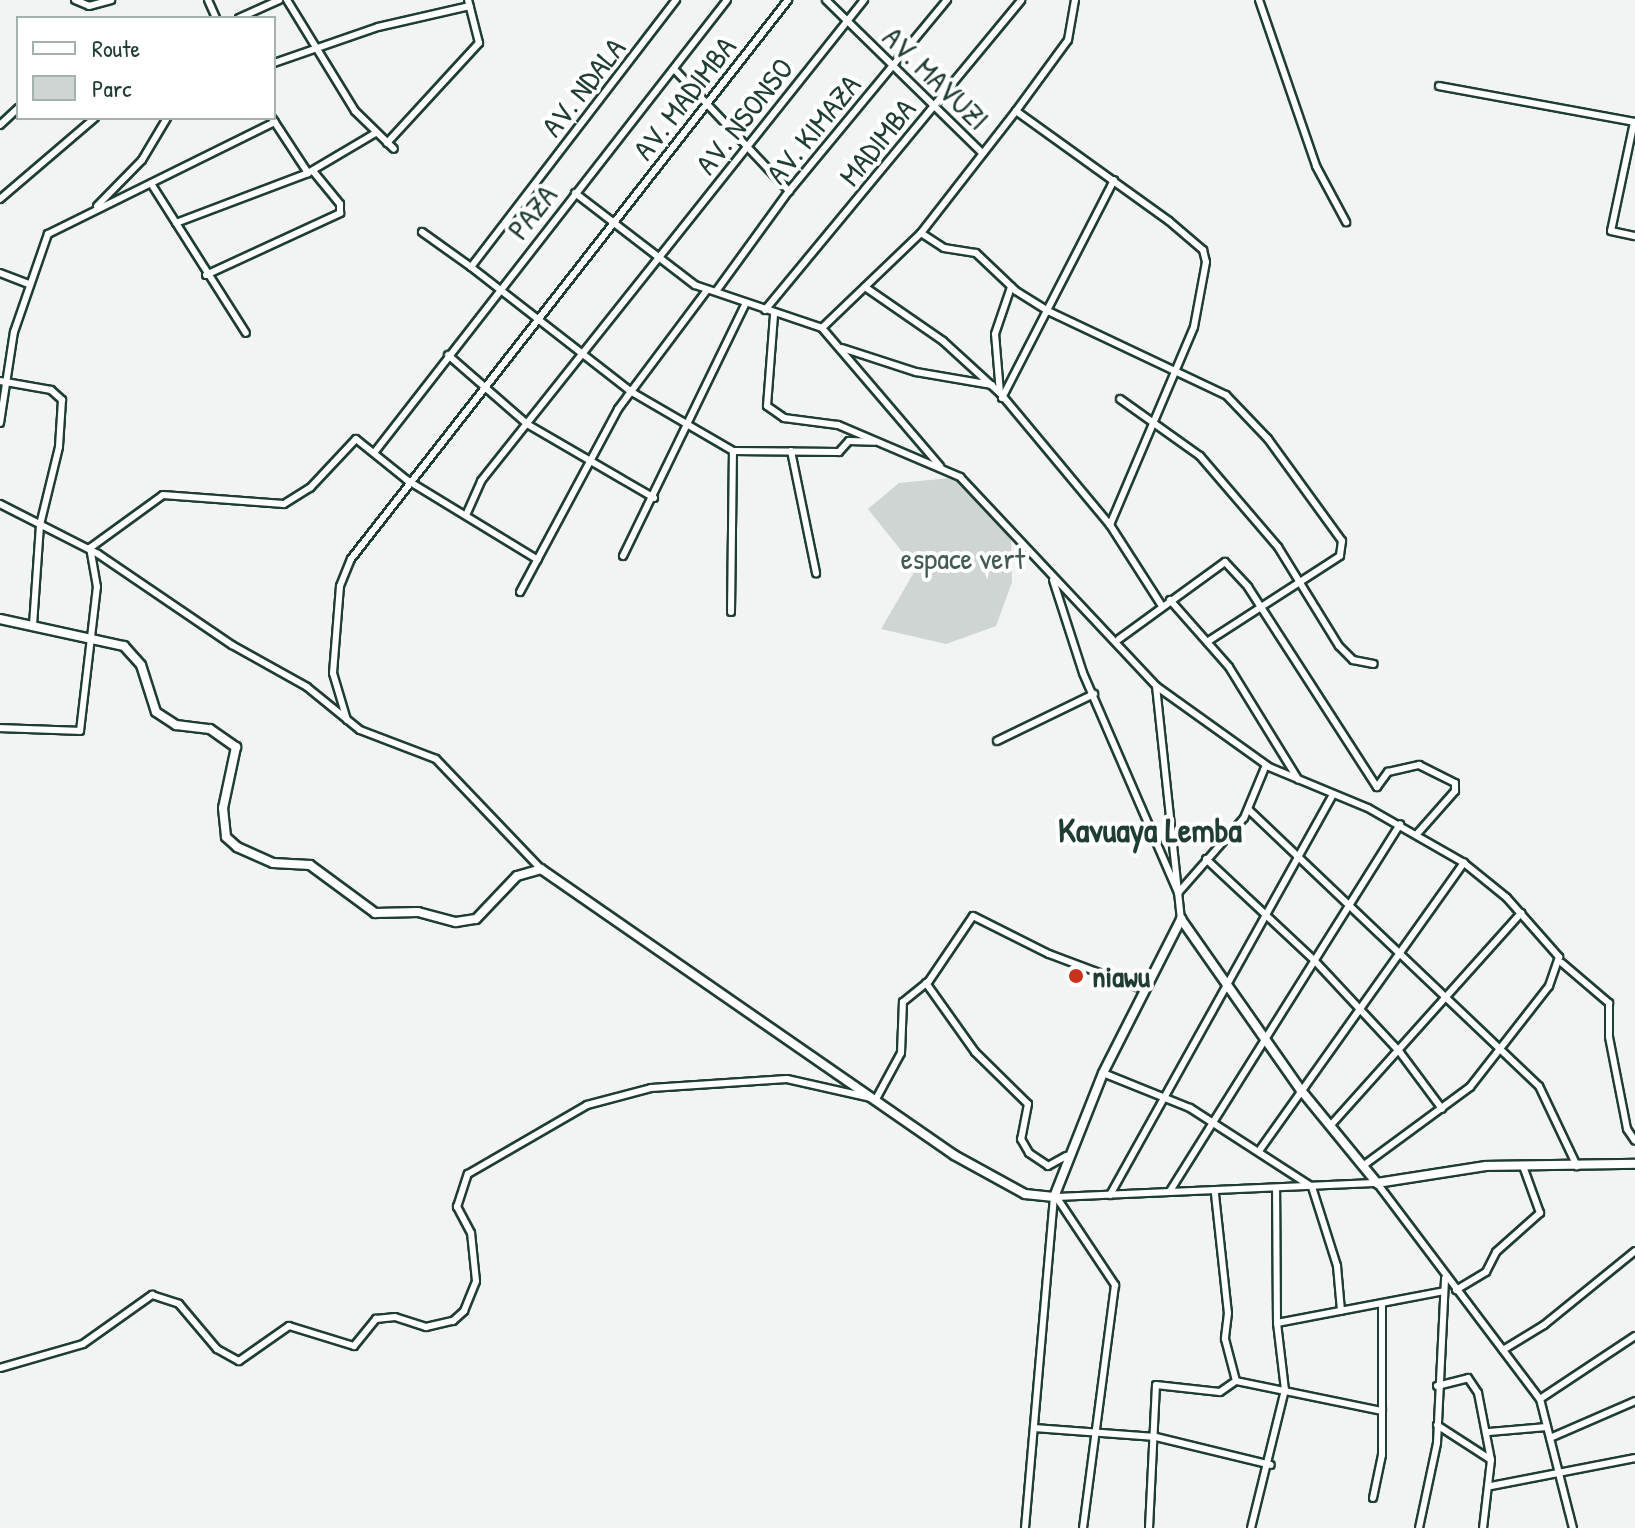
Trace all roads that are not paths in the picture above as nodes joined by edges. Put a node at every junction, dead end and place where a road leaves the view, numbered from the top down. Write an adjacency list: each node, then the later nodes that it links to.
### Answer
1 (75, 0): 2 (street)
2 (111, 0)
3 (279, 0): 15 (street)
4 (287, 0): 17 (street)
5 (676, 0): 52 (street, AV. NDALA)
6 (727, 0): 20 (street, PAZA)
7 (788, 0): 22 (street, AV. MADIMBA)
8 (826, 0): 16 (street, AV. MAVUZI)
9 (864, 0): 16 (street, AV. NSONSO)
10 (947, 0): 19 (street, AV. KIMAZA)
11 (1021, 0): 23 (street, MADIMBA)
12 (1075, 0): 26 (street)
13 (1259, 0): 45 (street)
14 (469, 3): 17 (street); 34 (street)
15 (243, 16)
16 (847, 21): 19 (street, AV. MAVUZI); 35 (street, AV. NSONSO)
17 (314, 48): 18 (street); 33 (street)
18 (276, 62)
19 (892, 67): 23 (street, AV. MAVUZI); 41 (street, AV. KIMAZA)
20 (674, 69): 22 (street); 42 (street, PAZA)
21 (1439, 86): 31 (street)
22 (708, 105): 35 (street); 47 (street, AV. MADIMBA)
23 (933, 108): 37 (street, AV. MAVUZI); 62 (street, MADIMBA)
24 (0, 110): 27 (street)
25 (16, 110): 27 (street)
26 (1016, 111): 37 (street); 39 (street)
27 (10, 115): 32 (street)
28 (93, 120): 43 (street)
29 (274, 120): 38 (street); 40 (street)
30 (165, 121): 44 (street)
31 (1635, 121): 50 (street)
32 (0, 125)
33 (374, 134): 34 (street); 38 (street)
34 (387, 143): 36 (street)
35 (748, 147): 41 (street); 51 (street, AV. NSONSO)
36 (394, 149)
37 (982, 153): 49 (street)
38 (310, 172): 46 (street); 54 (street)
39 (1114, 180): 63 (street); 71 (street)
40 (152, 185): 44 (street); 46 (street)
41 (789, 191): 60 (street, AV. KIMAZA)
42 (575, 193): 47 (street); 58 (street, PAZA)
43 (0, 199)
44 (92, 212): 55 (street)
45 (1346, 222)
46 (176, 223): 54 (street)
47 (614, 223): 51 (street); 65 (street, AV. MADIMBA)
48 (422, 232): 52 (street)
49 (921, 233): 56 (street); 57 (street)
50 (1635, 236)
51 (660, 260): 59 (street); 70 (street, AV. NSONSO)
52 (471, 267): 58 (street)
53 (0, 273): 55 (street)
54 (206, 275): 67 (street)
55 (29, 284): 72 (street)
56 (865, 287): 66 (street); 74 (street)
57 (1011, 287): 63 (street); 76 (street)
58 (499, 289): 65 (street); 69 (street, PAZA)
59 (707, 290): 60 (street); 75 (street)
60 (717, 290): 61 (street)
61 (746, 303): 62 (street); 81 (street)
62 (765, 310): 64 (street)
63 (1048, 311): 71 (street); 76 (street)
64 (774, 315): 66 (street); 82 (street)
65 (536, 320): 70 (street); 73 (street, AV. MADIMBA)
66 (822, 328): 68 (street)
67 (246, 333)
68 (842, 348): 74 (street); 87 (street)
69 (448, 355): 73 (street); 85 (street, PAZA)
70 (583, 357): 75 (street); 80 (street, AV. NSONSO)
71 (1176, 367): 78 (street); 99 (street)
72 (3, 382): 79 (street); 92 (street)
73 (484, 385): 80 (street); 88 (street, AV. MADIMBA)
74 (992, 385): 76 (street)
75 (630, 391): 81 (street); 86 (street)
76 (1001, 395): 93 (street)
77 (1120, 399): 78 (street)
78 (1156, 421): 93 (street); 99 (street)
79 (0, 423)
80 (527, 424): 86 (street); 91 (street, AV. NSONSO)
81 (688, 430): 83 (street); 89 (street)
82 (882, 442): 84 (street); 87 (street)
83 (733, 451): 84 (street); 104 (street)
84 (791, 451): 97 (street)
85 (374, 453): 88 (street); 94 (street)
86 (590, 464): 89 (street); 96 (street)
87 (940, 466): 108 (street)
88 (407, 480): 91 (street); 113 (street, AV. MADIMBA)
89 (654, 498): 95 (street)
90 (0, 504): 92 (street)
91 (467, 513): 96 (street)
92 (40, 525): 94 (street); 106 (street)
93 (1110, 525): 102 (street)
94 (90, 548): 107 (street); 113 (street)
95 (623, 556)
96 (538, 560): 100 (street)
97 (816, 573)
98 (1053, 580): 112 (street)
99 (1300, 580): 103 (street); 110 (street)
100 (520, 592)
101 (1170, 600): 102 (street); 103 (street); 109 (street)
102 (1162, 606): 108 (street)
103 (1259, 607): 109 (street); 121 (street)
104 (731, 612)
105 (0, 619): 106 (street)
106 (33, 624): 107 (street)
107 (89, 636): 114 (street); 125 (street)
108 (1119, 639): 111 (street)
109 (1207, 642): 117 (street)
110 (1374, 664)
111 (1156, 686): 116 (street); 126 (street)
112 (1094, 694): 115 (street); 126 (street)
113 (347, 720): 125 (street)
114 (0, 728)
115 (997, 741)
116 (1266, 765): 117 (street); 119 (street)
117 (1298, 779): 118 (street)
118 (1333, 795): 120 (street); 122 (street)
119 (1249, 810): 122 (street); 123 (street)
120 (1400, 824): 121 (street); 127 (street)
121 (1417, 834): 124 (street)
122 (1300, 856): 127 (street); 129 (street)
123 (1206, 859): 126 (street); 129 (street)
124 (1464, 863): 128 (street); 131 (street)
125 (541, 869): 145 (street)
126 (1178, 893): 130 (street)
127 (1349, 902): 131 (street); 132 (street)
128 (1521, 913): 133 (street); 137 (street)
129 (1267, 914): 132 (street); 135 (street)
130 (1181, 919): 135 (street); 136 (street)
131 (1399, 950): 137 (street); 138 (street)
132 (1314, 960): 138 (street); 139 (street)
133 (1562, 963): 140 (street); 149 (street)
134 (926, 983): 136 (street); 145 (street); 151 (street)
135 (1223, 984): 139 (street); 144 (street)
136 (1145, 990): 142 (street)
137 (1448, 996): 140 (street); 141 (street)
138 (1359, 1008): 141 (street); 143 (street)
139 (1262, 1037): 143 (street); 147 (street)
140 (1499, 1048): 146 (street); 155 (street)
141 (1399, 1051): 146 (street); 148 (street)
142 (1103, 1073): 144 (street); 151 (street)
143 (1300, 1089): 148 (street); 150 (street)
144 (1163, 1096): 147 (street); 161 (street)
145 (876, 1099): 162 (street); 172 (street)
146 (1442, 1109): 153 (street)
147 (1212, 1120): 150 (street); 159 (street)
148 (1331, 1125): 153 (street)
149 (1635, 1141)
150 (1259, 1151): 157 (street)
151 (1066, 1156): 162 (street)
152 (1635, 1164): 155 (street)
153 (1363, 1166): 156 (street)
154 (1523, 1166): 155 (street); 156 (street); 165 (street)
155 (1577, 1166)
156 (1377, 1183): 157 (street); 164 (street)
157 (1312, 1187): 158 (street); 168 (street)
158 (1276, 1190): 160 (street); 169 (street)
159 (1170, 1191): 160 (street); 161 (street)
160 (1215, 1194): 173 (street)
161 (1110, 1195): 162 (street)
162 (1055, 1198): 181 (street); 183 (street)
163 (1635, 1251): 171 (street)
164 (1445, 1277): 165 (street); 166 (street)
165 (1456, 1290): 171 (street)
166 (1444, 1291): 167 (street); 174 (street)
167 (1382, 1304): 168 (street); 178 (street)
168 (1341, 1311): 169 (street)
169 (1277, 1323): 175 (street)
170 (1635, 1336): 176 (street)
171 (1503, 1350): 176 (street)
172 (0, 1368)
173 (1236, 1381): 175 (street); 184 (street)
174 (1437, 1386): 179 (street); 182 (street)
175 (1285, 1390): 178 (street); 188 (street)
176 (1540, 1399): 180 (street)
177 (1635, 1401): 185 (street)
178 (1382, 1411): 191 (street)
179 (1437, 1425): 187 (street); 196 (street)
180 (1547, 1427): 182 (street); 185 (street)
181 (1034, 1428): 183 (street); 192 (street)
182 (1489, 1432): 187 (street)
183 (1097, 1436): 184 (street); 193 (street)
184 (1156, 1437): 188 (street); 194 (street)
185 (1550, 1438): 189 (street)
186 (1635, 1458): 189 (street)
187 (1491, 1460): 190 (street)
188 (1271, 1465): 195 (street)
189 (1557, 1471): 190 (street); 198 (street)
190 (1491, 1486): 197 (street)
191 (1373, 1498)
192 (1025, 1528)
193 (1083, 1528)
194 (1149, 1528)
195 (1251, 1528)
196 (1419, 1528)
197 (1483, 1528)
198 (1573, 1528)

